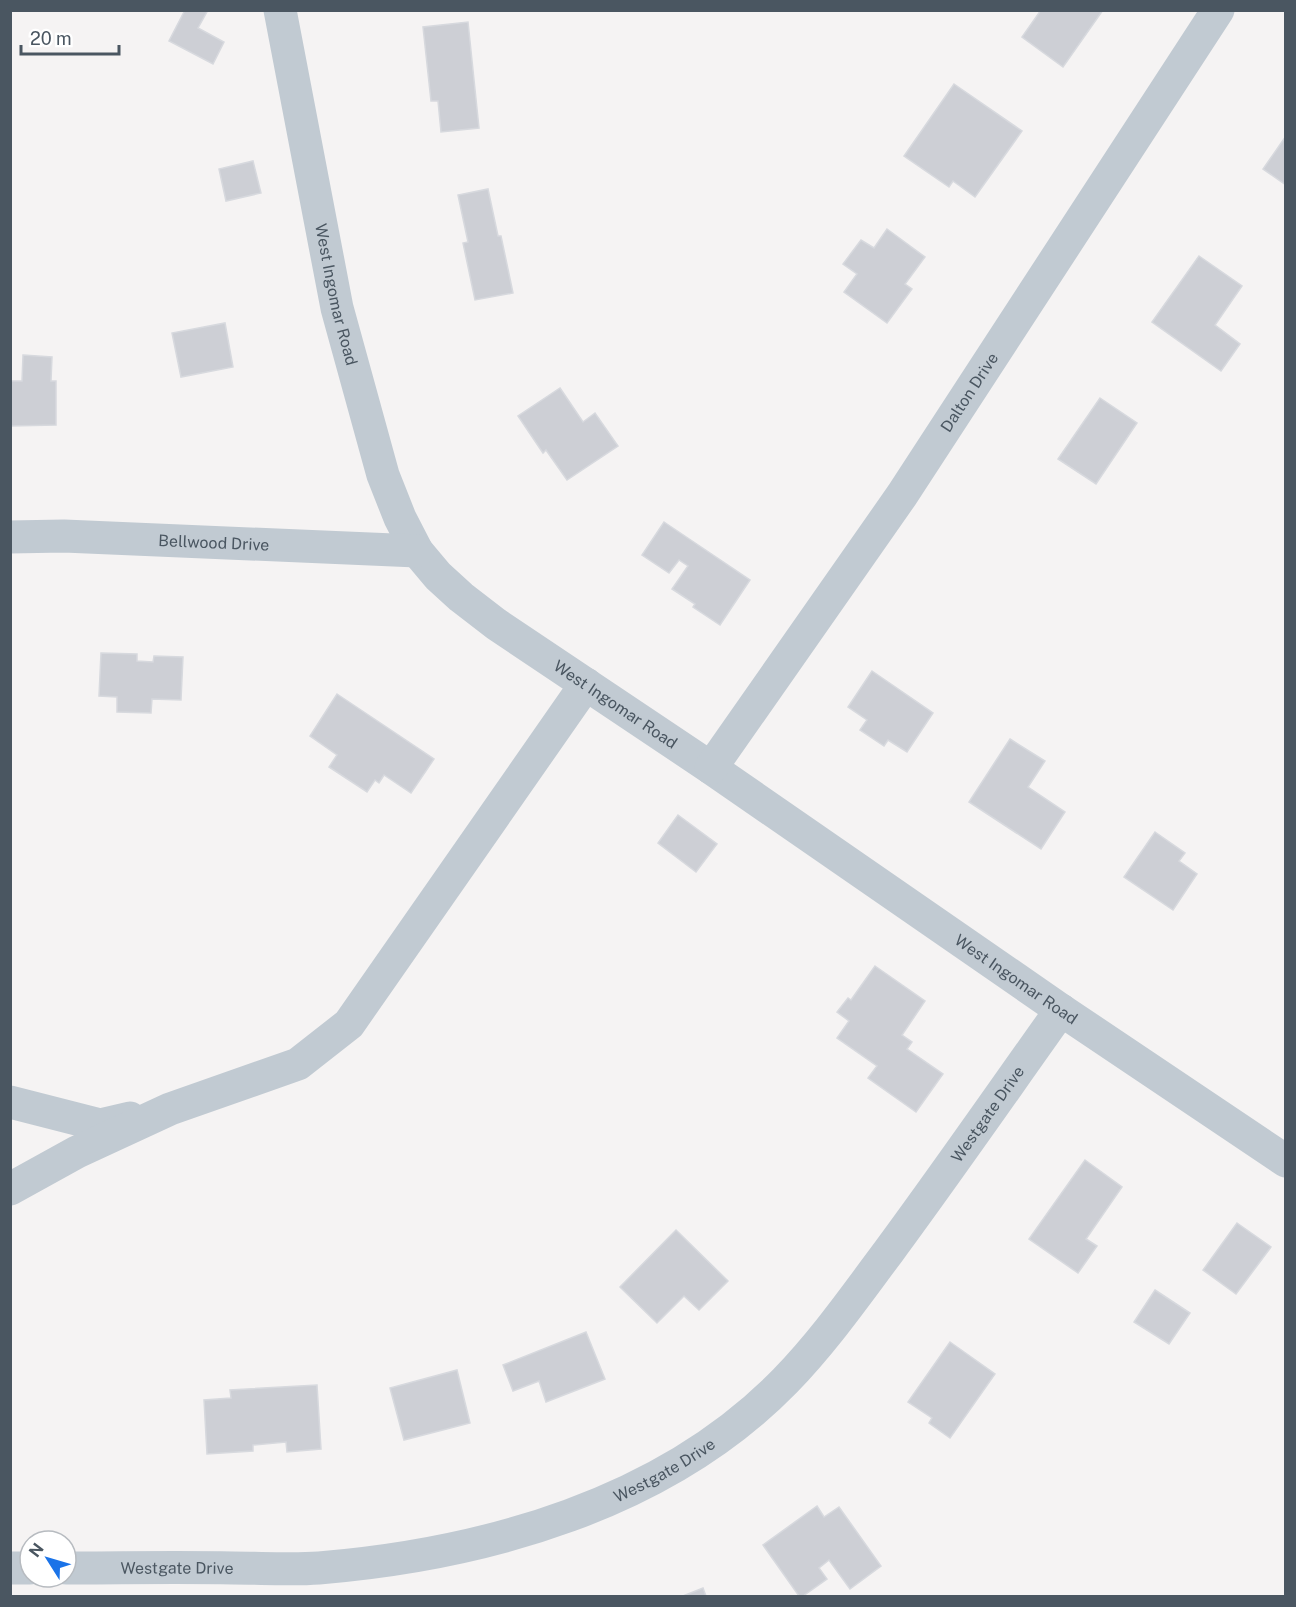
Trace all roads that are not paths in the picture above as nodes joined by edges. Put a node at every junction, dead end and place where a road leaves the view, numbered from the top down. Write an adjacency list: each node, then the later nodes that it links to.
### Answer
1 (280, 10): 4 (street, West Ingomar Road)
2 (1218, 10): 6 (street, Dalton Drive)
3 (10, 537): 4 (street, Bellwood Drive)
4 (417, 551): 5 (street, West Ingomar Road)
5 (586, 684): 6 (street, West Ingomar Road); 9 (street)
6 (711, 768): 7 (street, West Ingomar Road)
7 (1061, 1010): 10 (street, West Ingomar Road); 12 (street, Westgate Drive)
8 (10, 1102): 9 (street)
9 (170, 1109): 11 (street)
10 (1286, 1161)
11 (10, 1189)
12 (78, 1568)

